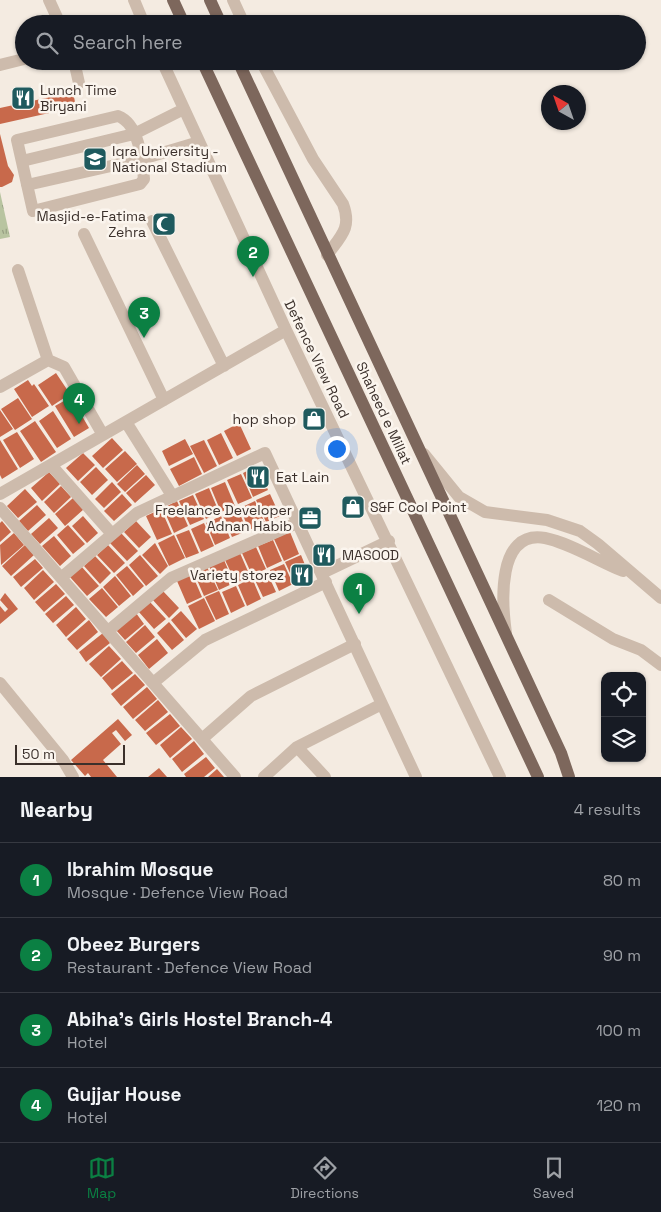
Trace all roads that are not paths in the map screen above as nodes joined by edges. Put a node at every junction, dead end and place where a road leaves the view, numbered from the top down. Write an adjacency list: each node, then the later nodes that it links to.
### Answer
1 (49, 0): 6 (street)
2 (134, 0): 7 (street)
3 (173, 0): 8 (main road)
4 (210, 0): 9 (main road)
5 (233, 0): 10 (street)
6 (56, 15)
7 (140, 15)
8 (180, 15)
9 (217, 15)
10 (240, 15)
11 (15, 61): 12 (street)
12 (0, 65)
13 (76, 70): 18 (street)
14 (166, 70): 19 (street, Defence View Road)
15 (206, 70): 65 (main road, Shaheed e Millat)
16 (242, 70): 27 (main road, Shaheed e Millat)
17 (267, 70): 27 (street)
18 (79, 83)
19 (184, 109): 20 (street); 21 (street, Defence View Road)
20 (134, 134): 22 (street); 23 (street); 23 (street)
21 (199, 142): 22 (street); 29 (street, Defence View Road)
22 (142, 159): 24 (street); 24 (street)
23 (22, 161): 24 (street)
24 (27, 185)
25 (152, 221): 31 (street)
26 (84, 234): 33 (street)
27 (327, 255): 36 (main road, Shaheed e Millat)
28 (18, 270): 30 (street)
29 (286, 330): 31 (street); 43 (street, Defence View Road)
30 (48, 360): 32 (street); 35 (street)
31 (224, 366): 33 (street)
32 (0, 387)
33 (164, 400): 34 (street)
34 (126, 422): 35 (street); 39 (street)
35 (103, 435): 37 (street)
36 (416, 444): 44 (street); 50 (main road, Shaheed e Millat)
37 (51, 465): 38 (street); 42 (street)
38 (0, 494)
39 (173, 497): 41 (street); 42 (street)
40 (0, 508): 45 (street)
41 (297, 523): 46 (street); 49 (street)
42 (112, 534): 45 (street)
43 (389, 542): 46 (street); 64 (street, Defence View Road)
44 (632, 575): 47 (street); 50 (street)
45 (62, 577): 49 (street)
46 (324, 577): 51 (street); 54 (street)
47 (661, 598)
48 (549, 600): 52 (street)
49 (108, 631): 54 (street)
50 (506, 637): 58 (main road, Shaheed e Millat)
51 (355, 644): 55 (street); 56 (street)
52 (661, 664)
53 (0, 683): 59 (street)
54 (153, 683): 56 (street)
55 (382, 704): 57 (street); 63 (street)
56 (202, 739): 60 (street)
57 (297, 747): 61 (street); 62 (street)
58 (560, 753): 66 (main road, Shaheed e Millat); 67 (main road)
59 (73, 777)
60 (235, 777)
61 (264, 777)
62 (325, 777)
63 (416, 777)
64 (500, 777)
65 (538, 777)
66 (569, 777)
67 (574, 777)

